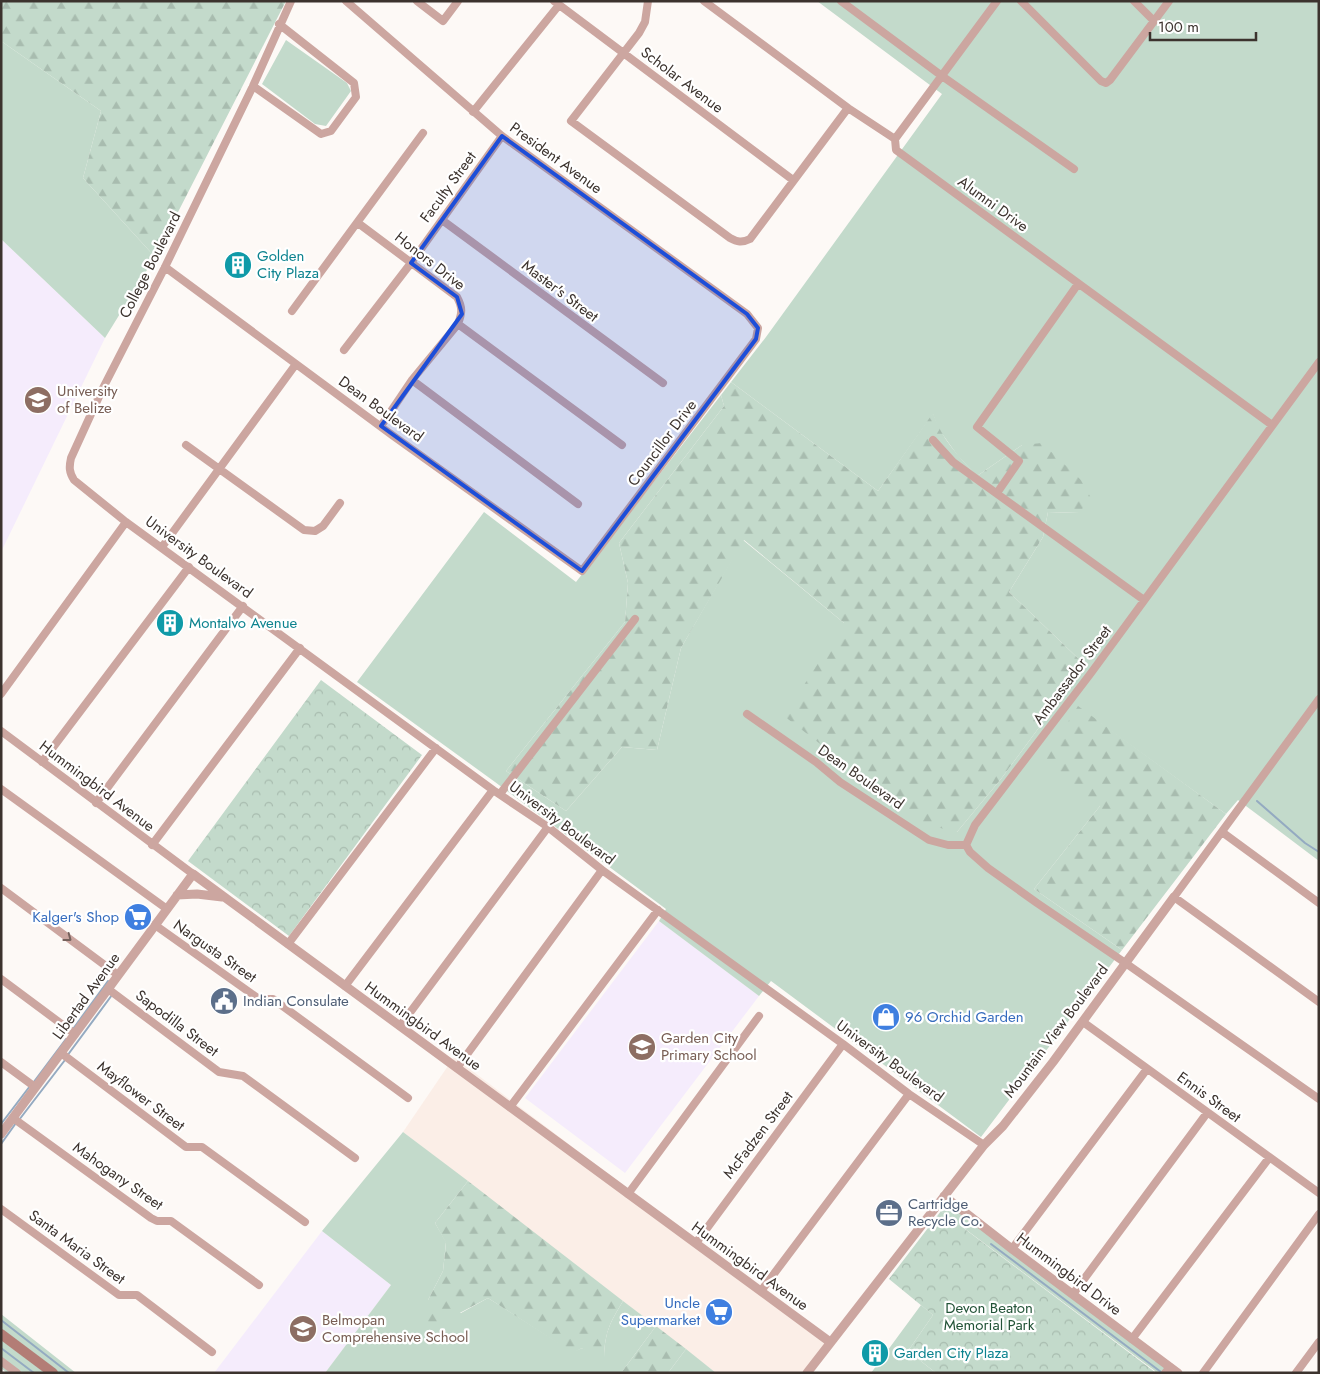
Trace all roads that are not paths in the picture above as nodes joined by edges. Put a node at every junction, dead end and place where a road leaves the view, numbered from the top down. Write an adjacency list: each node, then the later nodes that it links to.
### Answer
1 (291, 1): 14 (street, College Boulevard)
2 (346, 1): 19 (street, President Avenue)
3 (417, 1): 4 (street)
4 (458, 1)
5 (648, 1): 15 (street)
6 (704, 1): 18 (street, Alumni Drive)
7 (840, 1): 16 (street)
8 (997, 1): 16 (street)
9 (1021, 1): 13 (street)
10 (1134, 1): 13 (street)
11 (1169, 1): 13 (street)
12 (556, 3): 15 (street, Scholar Avenue); 19 (street)
13 (1154, 22)
14 (279, 24): 17 (street, College Boulevard); 17 (street)
15 (624, 54): 24 (street, Scholar Avenue); 24 (street)
16 (942, 76): 22 (street); 23 (street)
17 (253, 86): 28 (street, College Boulevard)
18 (848, 108): 22 (street, Alumni Drive); 24 (street)
19 (473, 112): 21 (street, President Avenue)
20 (423, 133): 26 (street)
21 (502, 136): 25 (street, Faculty Street); 32 (street, President Avenue)
22 (895, 139): 29 (street, Alumni Drive)
23 (1074, 169)
24 (793, 180)
25 (442, 220): 27 (street, Faculty Street); 37 (street, Master's Street)
26 (358, 223): 27 (street, Honors Drive); 30 (street)
27 (411, 263): 31 (street, Honors Drive); 33 (street, Faculty Street)
28 (165, 267): 35 (street, Dean Boulevard); 47 (street, College Boulevard)
29 (1078, 284): 38 (street, Alumni Drive); 44 (street)
30 (292, 311)
31 (458, 324): 36 (street); 42 (street)
32 (758, 328): 50 (street, Councillor Drive)
33 (344, 350)
34 (1319, 362): 38 (street, Ambassador Street)
35 (296, 364): 39 (street, Dean Boulevard); 43 (street)
36 (412, 380): 39 (street); 46 (street)
37 (663, 383)
38 (1272, 425): 51 (street, Ambassador Street)
39 (381, 426): 50 (street, Dean Boulevard)
40 (933, 440): 44 (street)
41 (186, 445): 43 (street)
42 (622, 445)
43 (219, 468): 45 (street); 48 (street)
44 (997, 494): 51 (street)
45 (340, 503)
46 (578, 504)
47 (126, 522): 48 (street, University Boulevard); 55 (street)
48 (162, 548): 49 (street, University Boulevard)
49 (189, 566): 52 (street, University Boulevard); 60 (street)
50 (582, 571)
51 (1144, 600): 67 (street, Ambassador Street)
52 (243, 606): 54 (street, University Boulevard); 63 (street)
53 (635, 620): 62 (street)
54 (300, 648): 59 (street, University Boulevard); 66 (street)
55 (1, 694)
56 (1319, 699): 65 (street, Mountain View Boulevard)
57 (747, 714): 67 (street, Dean Boulevard)
58 (1, 731): 60 (street, Hummingbird Avenue)
59 (436, 748): 62 (street, University Boulevard); 78 (street)
60 (42, 762): 63 (street, Hummingbird Avenue)
61 (1, 789): 75 (street)
62 (497, 792): 64 (street, University Boulevard); 82 (street)
63 (96, 803): 66 (street, Hummingbird Avenue)
64 (548, 827): 68 (street, University Boulevard); 87 (street)
65 (1222, 832): 72 (street, Mountain View Boulevard); 74 (street)
66 (152, 845): 69 (street, Hummingbird Avenue)
67 (966, 845): 79 (street)
68 (602, 870): 76 (street, University Boulevard); 92 (street)
69 (192, 874): 71 (street, Libertad Avenue); 73 (street, Hummingbird Avenue)
70 (1, 888): 80 (street, one-way to 80)
71 (177, 895): 73 (street); 75 (street, Libertad Avenue)
72 (1174, 896): 79 (street, Mountain View Boulevard); 84 (street)
73 (224, 897): 78 (street, Hummingbird Avenue)
74 (1319, 903)
75 (166, 909): 77 (street, Libertad Avenue)
76 (658, 910): 89 (street, University Boulevard); 98 (street)
77 (155, 925): 80 (street, Libertad Avenue); 96 (street, Nargusta Street)
78 (288, 944): 82 (street, Hummingbird Avenue)
79 (1124, 962): 86 (street, Mountain View Boulevard); 97 (street)
80 (118, 975): 83 (street, Libertad Avenue)
81 (1, 979): 88 (street)
82 (346, 986): 87 (street, Hummingbird Avenue)
83 (108, 989): 88 (street, Libertad Avenue); 103 (street, Sapodilla Street)
84 (1319, 1002)
85 (759, 1016): 106 (street)
86 (1083, 1022): 93 (street, Ennis Street); 102 (street, Mountain View Boulevard)
87 (400, 1026): 92 (street, Hummingbird Avenue)
88 (75, 1034): 90 (street, Libertad Avenue)
89 (843, 1044): 95 (street, University Boulevard); 111 (street, McFadzen Street)
90 (61, 1053): 94 (street, Libertad Avenue); 110 (street, Mayflower Street)
91 (1, 1062): 94 (street)
92 (457, 1068): 98 (street, Hummingbird Avenue)
93 (1148, 1069): 99 (street, Ennis Street); 112 (street)
94 (36, 1087): 100 (street, Libertad Avenue)
95 (909, 1094): 102 (street, University Boulevard); 114 (street)
96 (408, 1098)
97 (1319, 1099)
98 (510, 1108): 106 (street, Hummingbird Avenue)
99 (1207, 1113): 104 (street, Ennis Street); 115 (street)
100 (13, 1118): 101 (street, Libertad Avenue); 113 (street, Mahogany Street)
101 (1, 1134)
102 (984, 1145): 107 (street, Mountain View Boulevard)
103 (355, 1158)
104 (1268, 1158): 105 (street, Ennis Street); 117 (street)
105 (1319, 1193)
106 (628, 1194): 111 (street, Hummingbird Avenue)
107 (944, 1196): 112 (street, Hummingbird Drive); 118 (street, Mountain View Boulevard)
108 (1, 1209): 120 (street, Santa Maria Street)
109 (1319, 1214): 128 (street)
110 (305, 1222)
111 (696, 1243): 114 (street, Hummingbird Avenue)
112 (1012, 1249): 115 (street, Hummingbird Drive)
113 (259, 1285)
114 (760, 1291): 118 (street, Hummingbird Avenue)
115 (1073, 1294): 117 (street, Hummingbird Drive)
116 (1, 1334): 125 (main road)
117 (1132, 1338): 122 (street, Hummingbird Drive)
118 (830, 1342): 126 (street, Mountain View Boulevard)
119 (1319, 1342): 129 (street)
120 (212, 1352)
121 (4, 1363): 123 (street); 124 (street)
122 (1167, 1370): 127 (street, Hummingbird Drive)
123 (2, 1373)
124 (17, 1373)
125 (53, 1373)
126 (807, 1373)
127 (1178, 1373)
128 (1203, 1373)
129 (1296, 1373)

